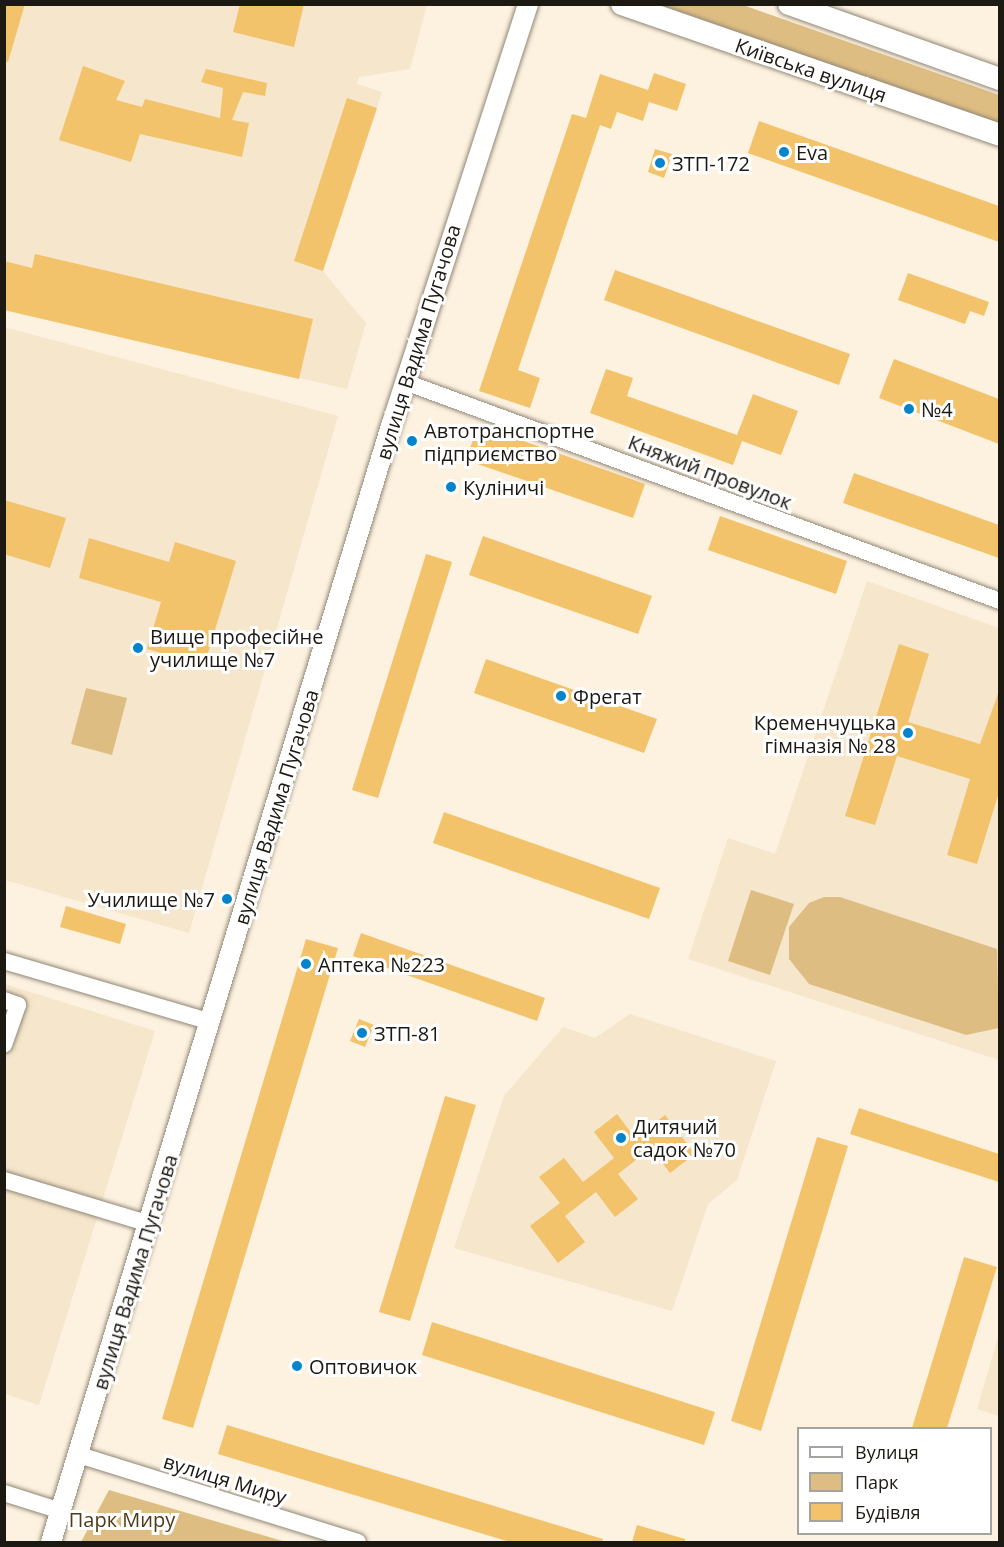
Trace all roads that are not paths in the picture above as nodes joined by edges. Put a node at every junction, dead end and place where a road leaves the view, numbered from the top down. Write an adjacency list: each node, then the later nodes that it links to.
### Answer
1 (528, 4): 6 (street, вулиця Вадима Пугачова)
2 (622, 4): 5 (main road, Київська вулиця)
3 (789, 4): 4 (main road)
4 (999, 79)
5 (999, 135)
6 (405, 382): 7 (street, Княжий провулок); 10 (street, вулиця Вадима Пугачова)
7 (999, 601)
8 (4, 960): 10 (street)
9 (4, 1000): 11 (street)
10 (211, 1022): 13 (street, вулиця Вадима Пугачова)
11 (4, 1045)
12 (4, 1180): 13 (street)
13 (150, 1224): 14 (street, вулиця Вадима Пугачова)
14 (79, 1455): 16 (street, вулиця Вадима Пугачова); 18 (street, вулиця Миру)
15 (4, 1493): 16 (street)
16 (61, 1511): 17 (street, вулиця Вадима Пугачова)
17 (51, 1542)
18 (358, 1542)

